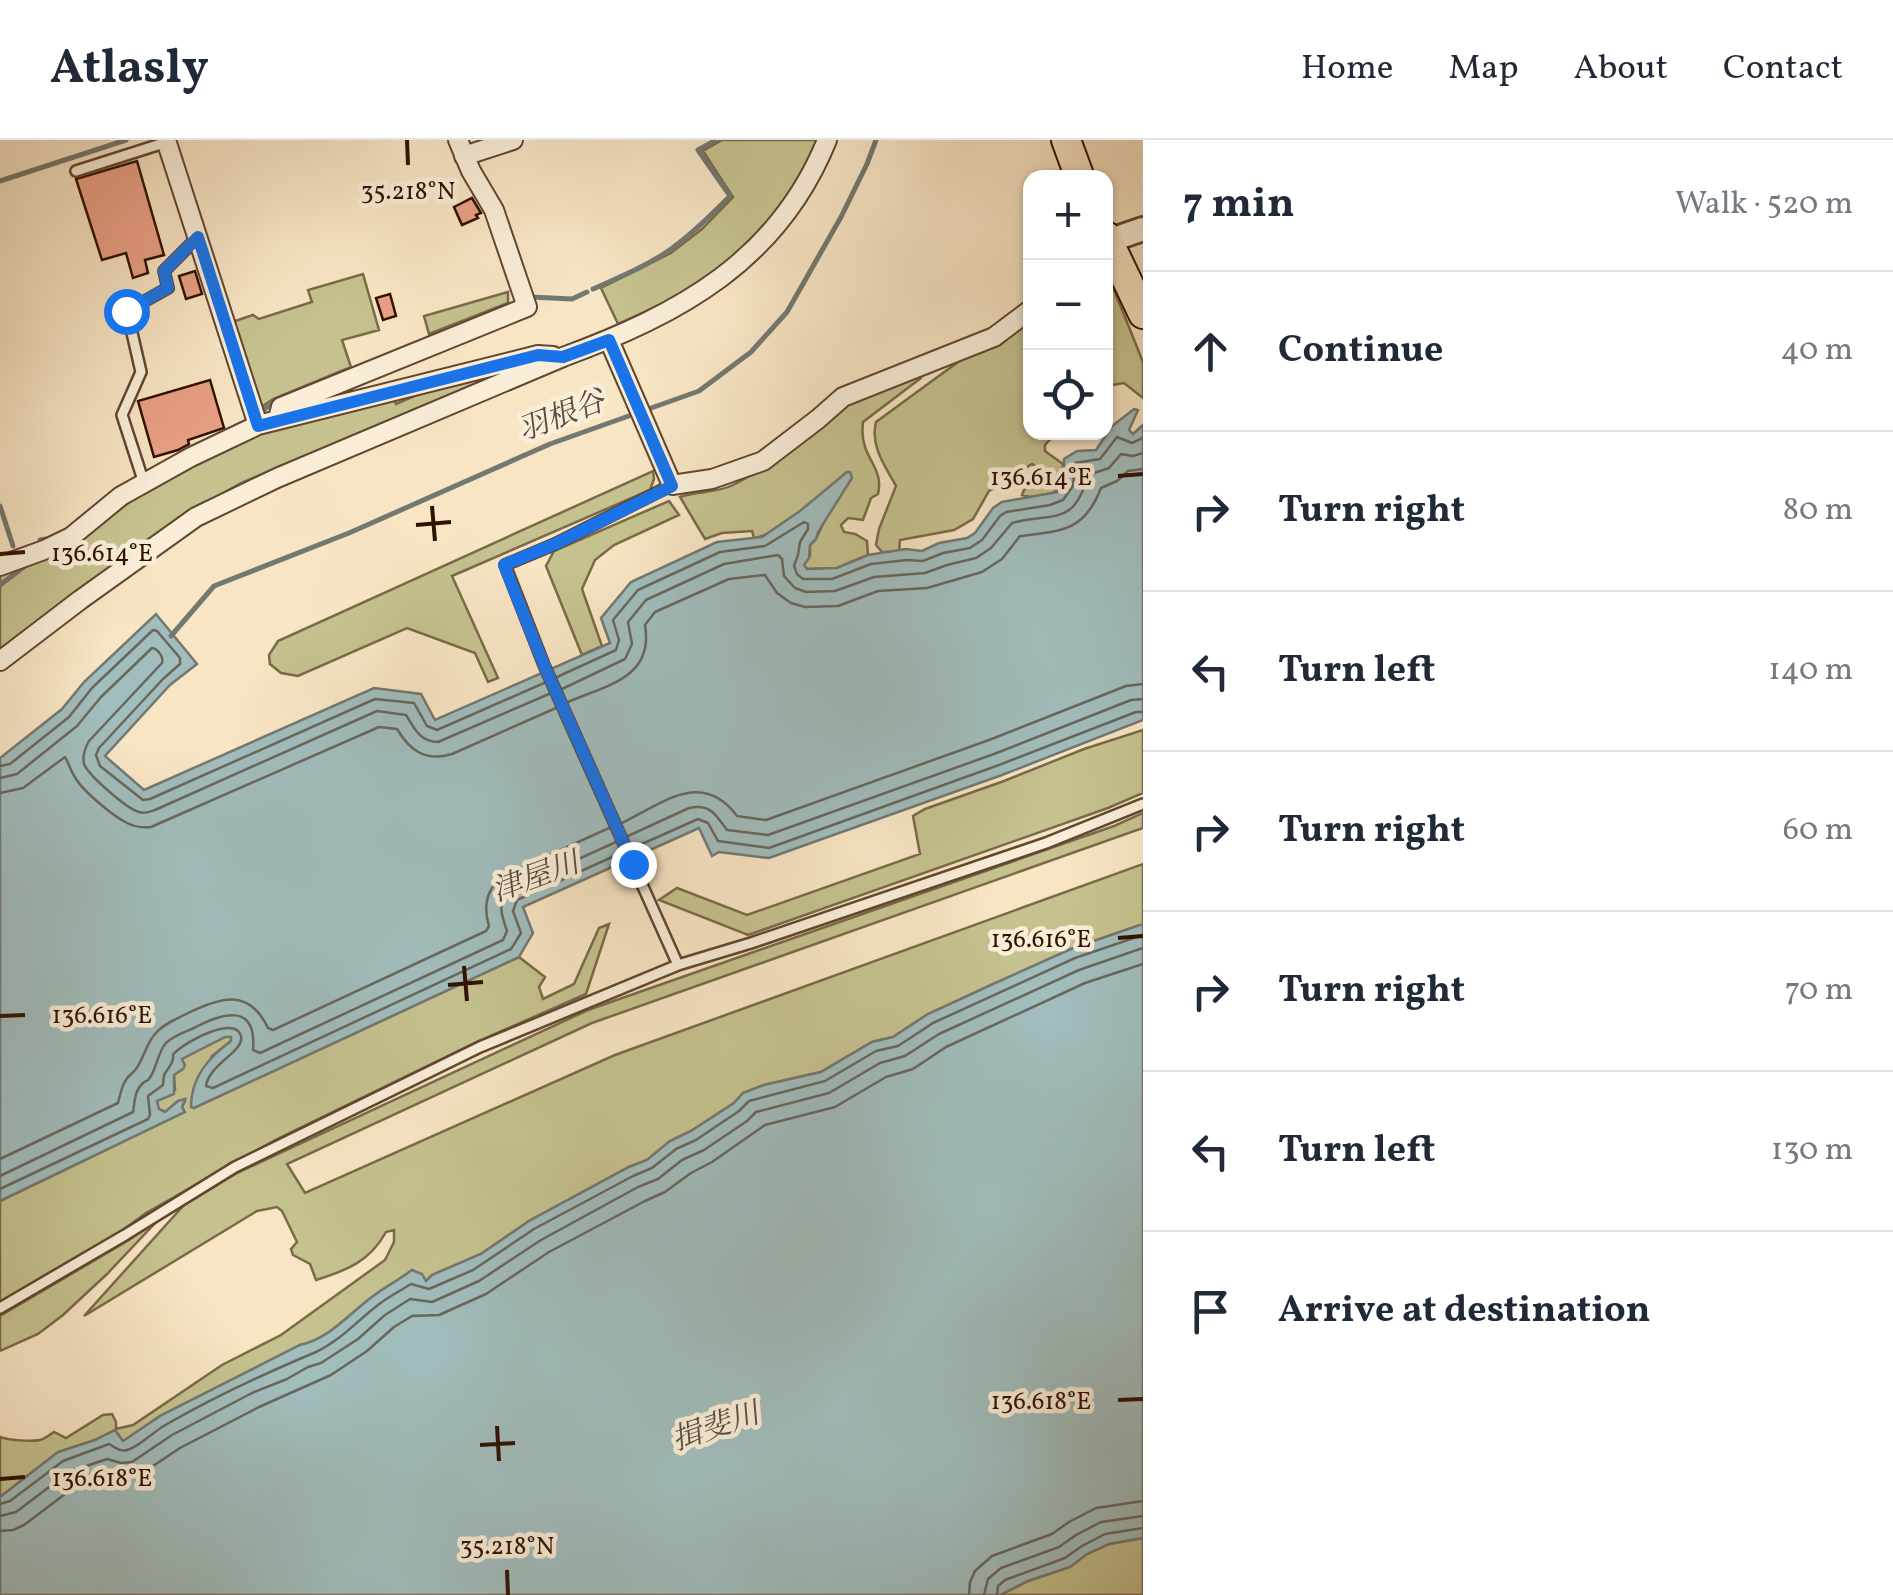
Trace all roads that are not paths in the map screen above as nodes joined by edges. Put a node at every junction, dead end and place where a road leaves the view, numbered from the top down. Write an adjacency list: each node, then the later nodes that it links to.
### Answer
1 (513, 140): 5 (street)
2 (827, 140): 14 (street)
3 (1066, 140): 6 (main road)
4 (166, 141): 7 (lane); 9 (street)
5 (461, 148): 16 (street)
6 (1077, 170)
7 (76, 172)
8 (1143, 229): 10 (street)
9 (198, 237): 17 (street); 19 (lane)
10 (1113, 238)
11 (1113, 254): 12 (main road)
12 (1138, 304)
13 (1023, 315): 18 (street)
14 (613, 348): 15 (street); 18 (street)
15 (563, 357): 16 (street); 21 (street)
16 (278, 420): 17 (street)
17 (258, 426): 19 (street)
18 (668, 477): 23 (lane)
19 (144, 483): 20 (street)
20 (0, 566)
21 (0, 662)
22 (1143, 804): 23 (lane)
23 (678, 966): 24 (lane)
24 (0, 1308)

